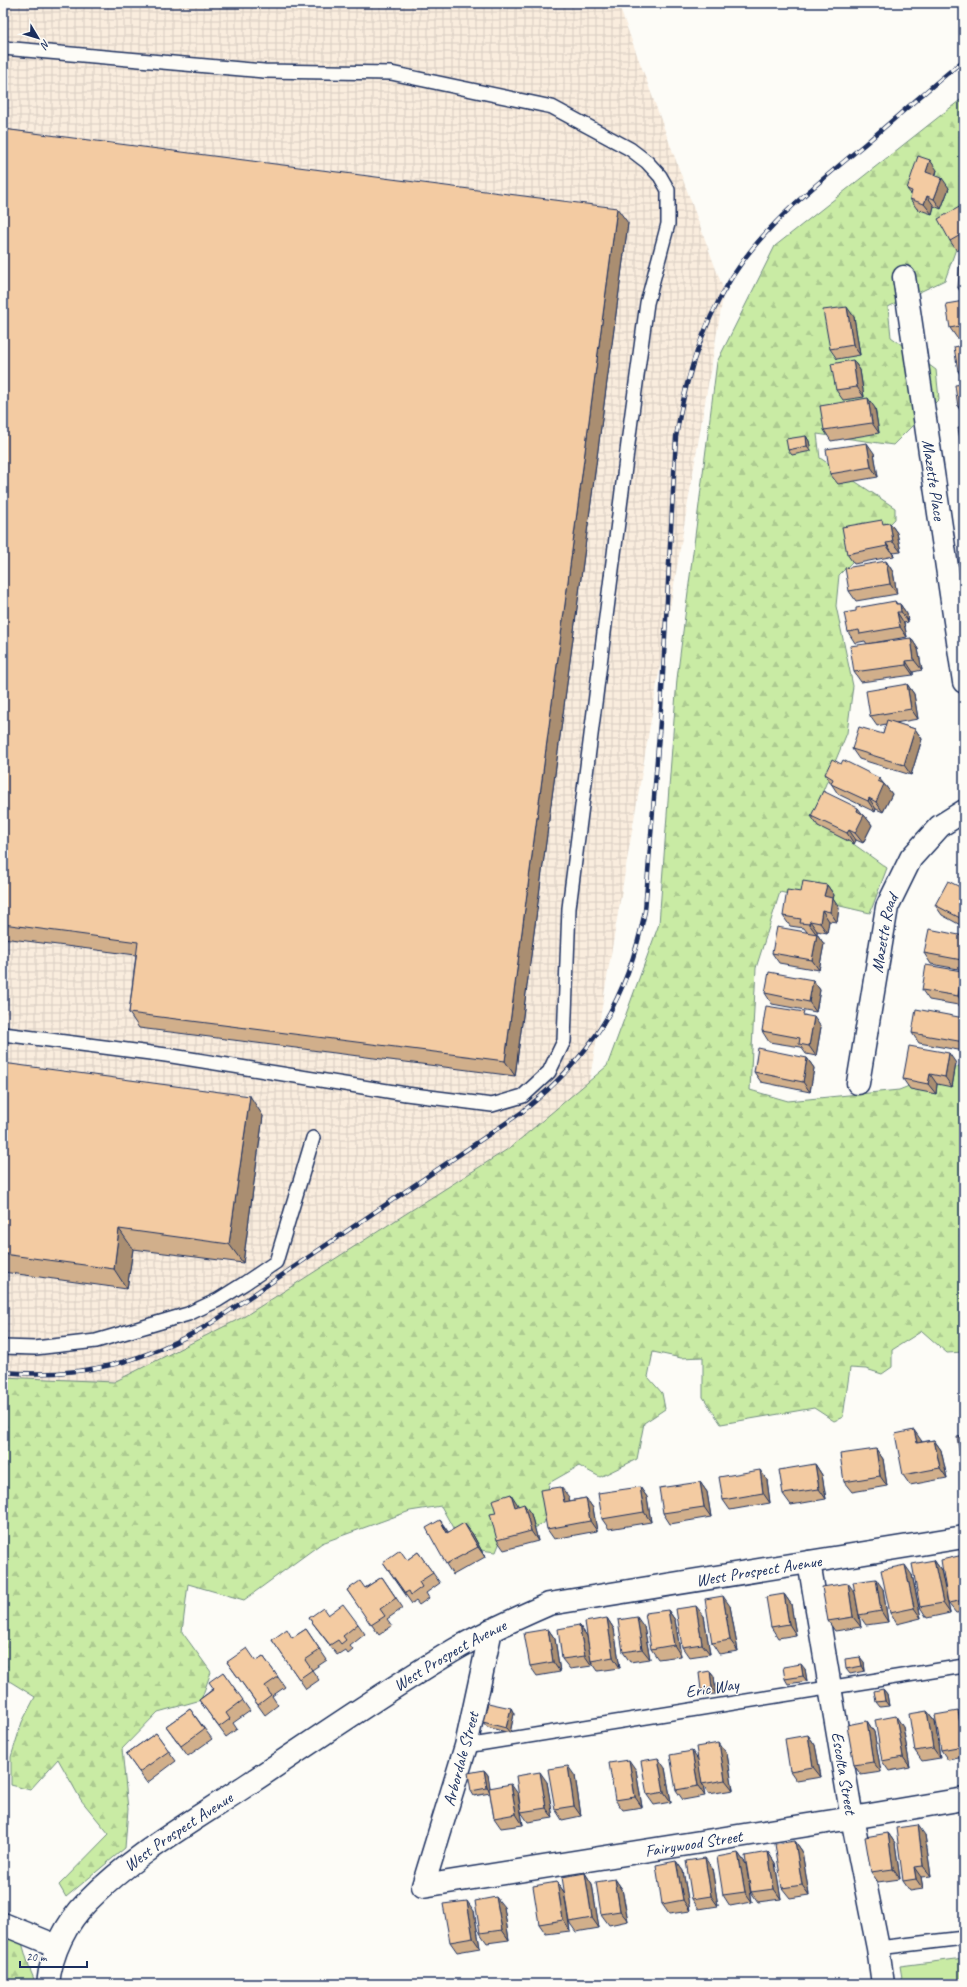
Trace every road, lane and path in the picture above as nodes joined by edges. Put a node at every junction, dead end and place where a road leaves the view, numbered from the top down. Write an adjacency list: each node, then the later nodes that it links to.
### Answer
1 (3, 48): 5 (lane)
2 (904, 277): 3 (street, Mazette Place)
3 (964, 682)
4 (964, 811): 6 (street, Mazette Road)
5 (3, 1034)
6 (858, 1083)
7 (313, 1138): 8 (lane)
8 (3, 1346)
9 (964, 1537): 10 (street, West Prospect Avenue)
10 (809, 1562): 11 (street, West Prospect Avenue); 13 (street, Escolta Street)
11 (491, 1630): 14 (street, Arbordale Street); 20 (street, West Prospect Avenue)
12 (964, 1666): 13 (lane, Eric Way)
13 (829, 1688): 14 (lane, Eric Way); 16 (street, Escolta Street)
14 (466, 1746): 17 (street, Arbordale Street)
15 (964, 1799): 16 (street, Fairywood Street)
16 (852, 1818): 17 (street, Fairywood Street); 21 (street, Escolta Street)
17 (424, 1886)
18 (3, 1924): 20 (street)
19 (964, 1938): 21 (lane)
20 (57, 1946): 22 (street, West Prospect Avenue)
21 (878, 1948): 23 (street, Escolta Street)
22 (48, 1984)
23 (883, 1984)

